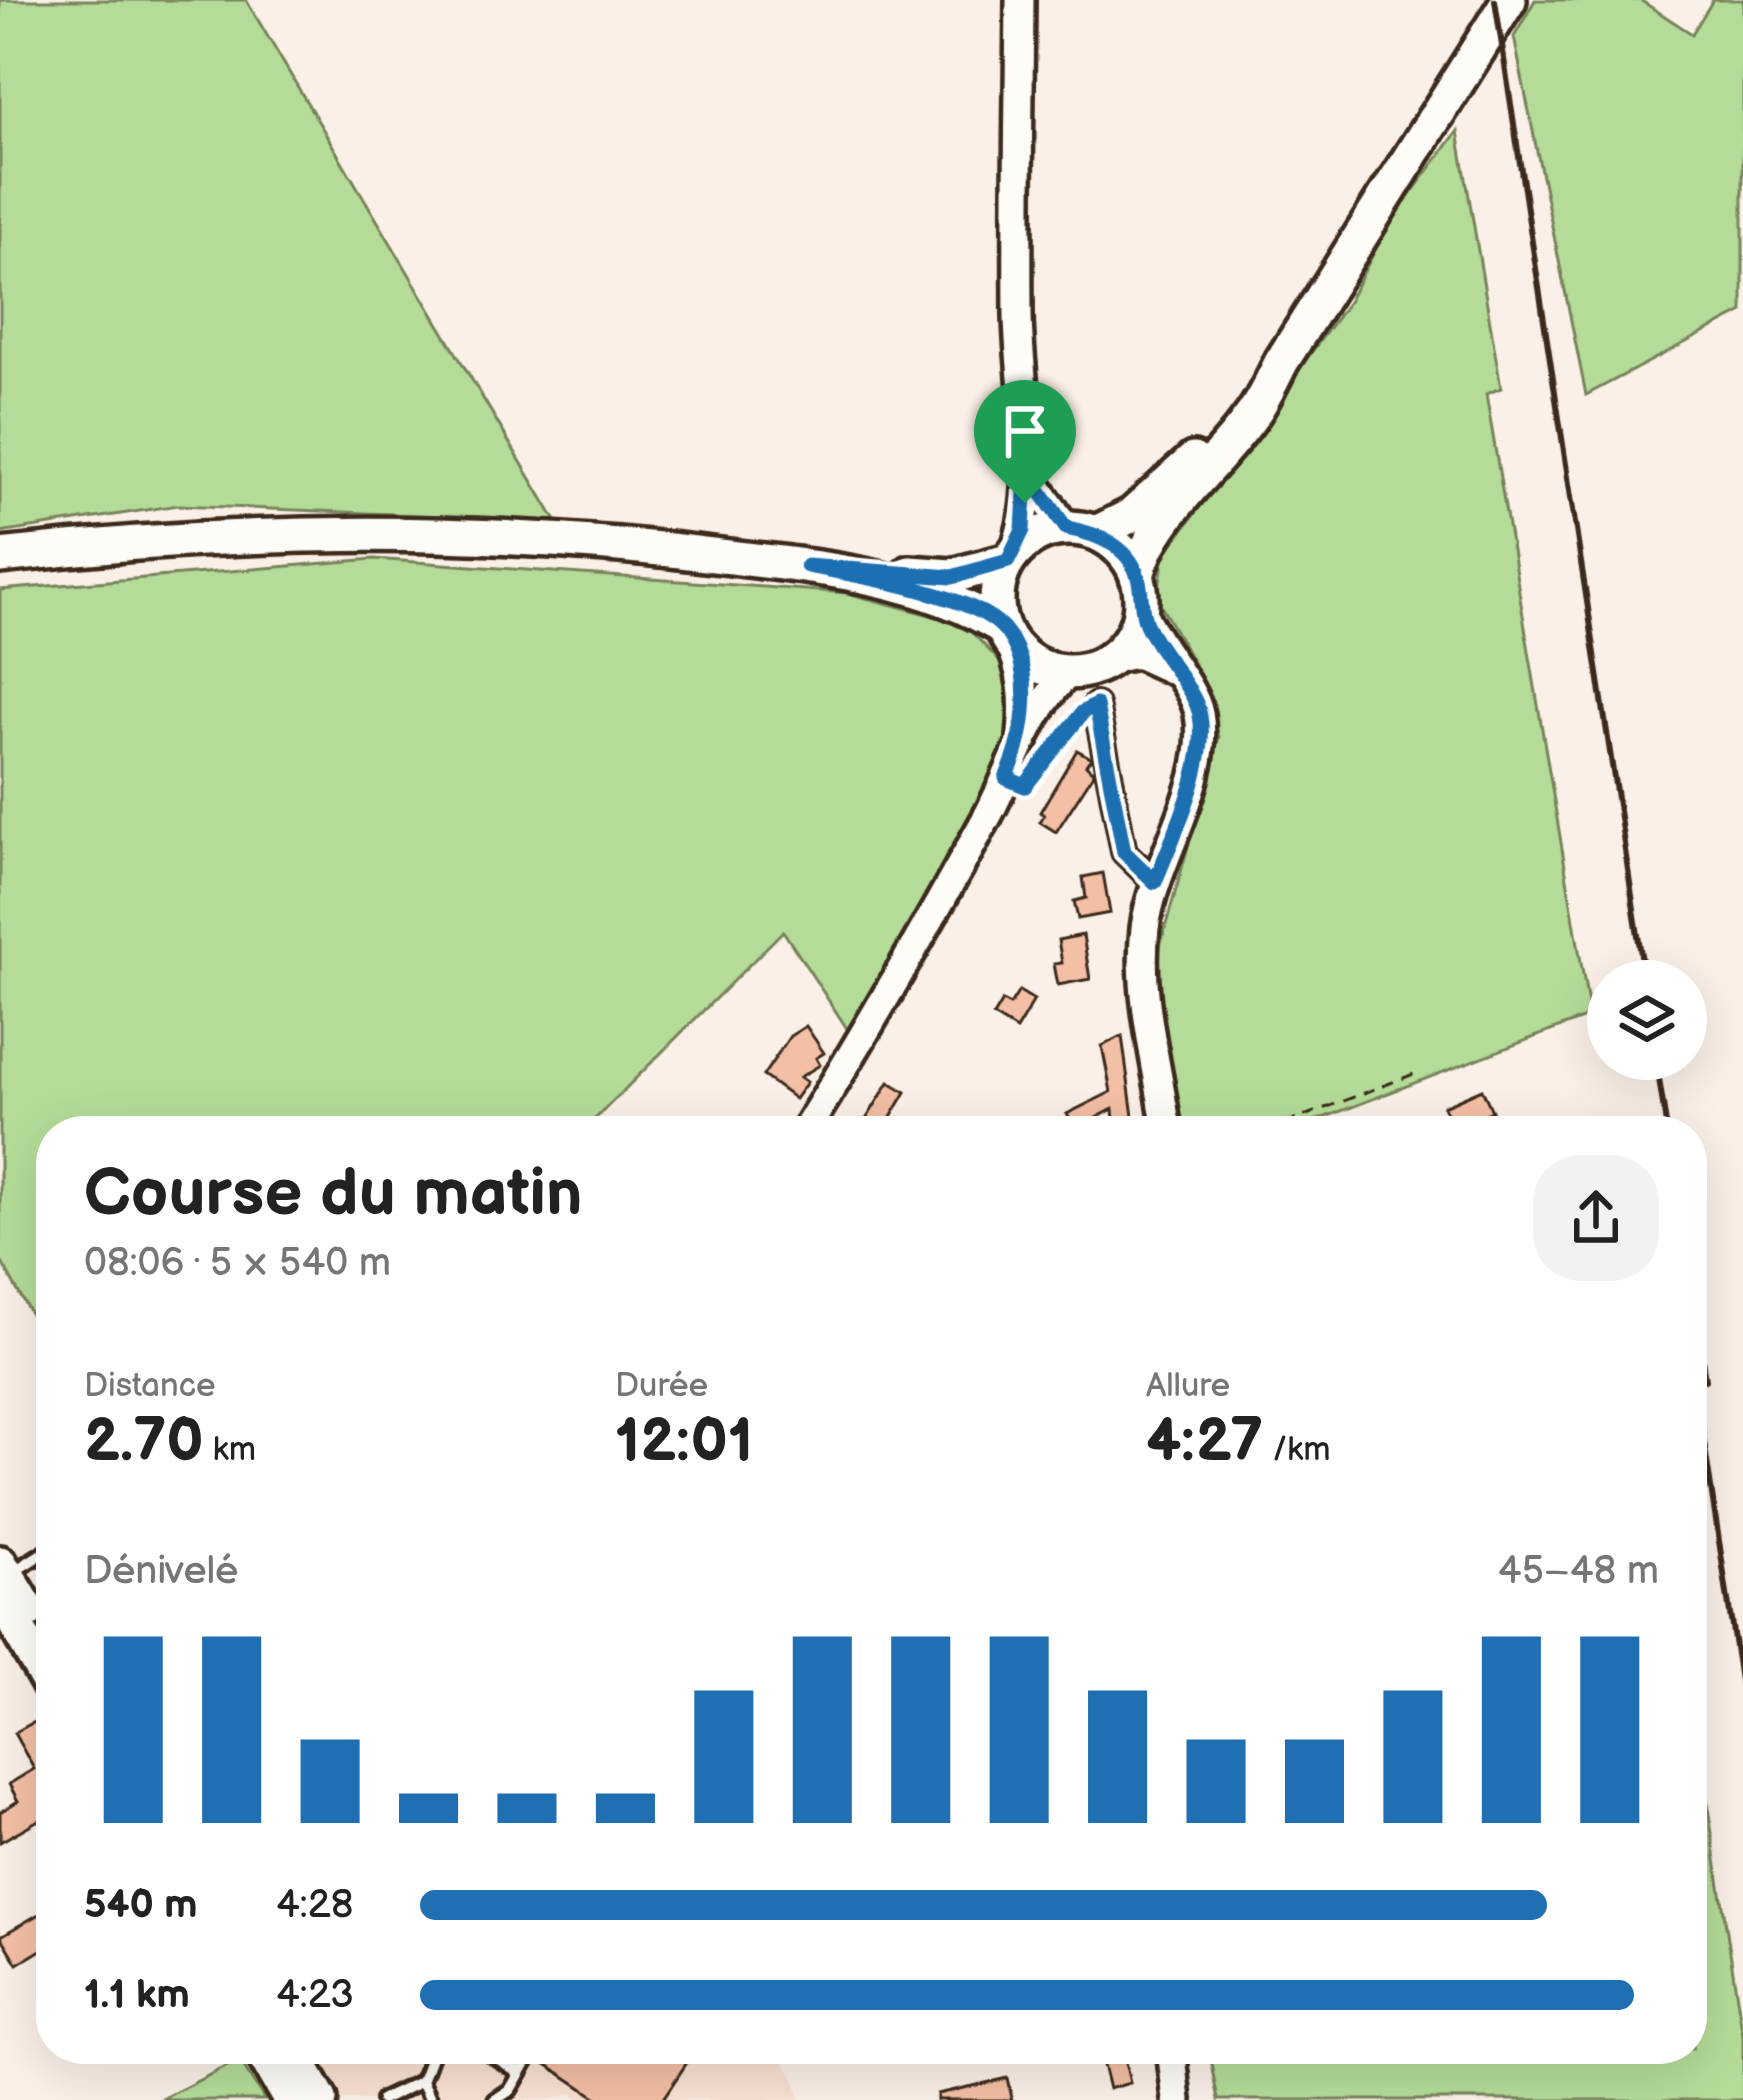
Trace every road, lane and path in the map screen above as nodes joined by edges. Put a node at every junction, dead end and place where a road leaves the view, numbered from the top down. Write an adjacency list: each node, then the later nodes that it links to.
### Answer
1 (1020, 0): 4 (street)
2 (1509, 0): 3 (main road)
3 (1282, 361): 5 (main road); 9 (main road)
4 (1027, 456): 5 (street); 7 (street)
5 (1081, 531): 7 (main road); 9 (main road)
6 (0, 556): 8 (main road)
7 (1011, 557): 8 (main road); 10 (main road)
8 (807, 566): 10 (main road)
9 (1139, 593): 11 (main road); 13 (street)
10 (1004, 632): 12 (main road); 15 (street)
11 (1111, 659): 12 (main road); 13 (street)
12 (1070, 672): 15 (street)
13 (1175, 672): 16 (street)
14 (1096, 705): 15 (path); 16 (street)
15 (1028, 759): 18 (street)
16 (1155, 882): 19 (street)
17 (1414, 1074): 20 (path)
18 (814, 1116)
19 (1165, 1116)
20 (1303, 1116)
21 (36, 1557): 22 (lane)
22 (2, 1579): 23 (main road); 24 (main road)
23 (36, 1627)
24 (36, 1654)
25 (269, 2064): 34 (main road)
26 (276, 2064): 34 (main road)
27 (300, 2064): 35 (main road)
28 (428, 2064): 33 (lane)
29 (506, 2064): 32 (lane)
30 (526, 2064): 32 (lane)
31 (1173, 2064): 39 (street)
32 (520, 2073): 38 (lane)
33 (422, 2081): 36 (lane); 37 (lane)
34 (292, 2100)
35 (320, 2100)
36 (382, 2100)
37 (430, 2100)
38 (495, 2100)
39 (1177, 2100)

